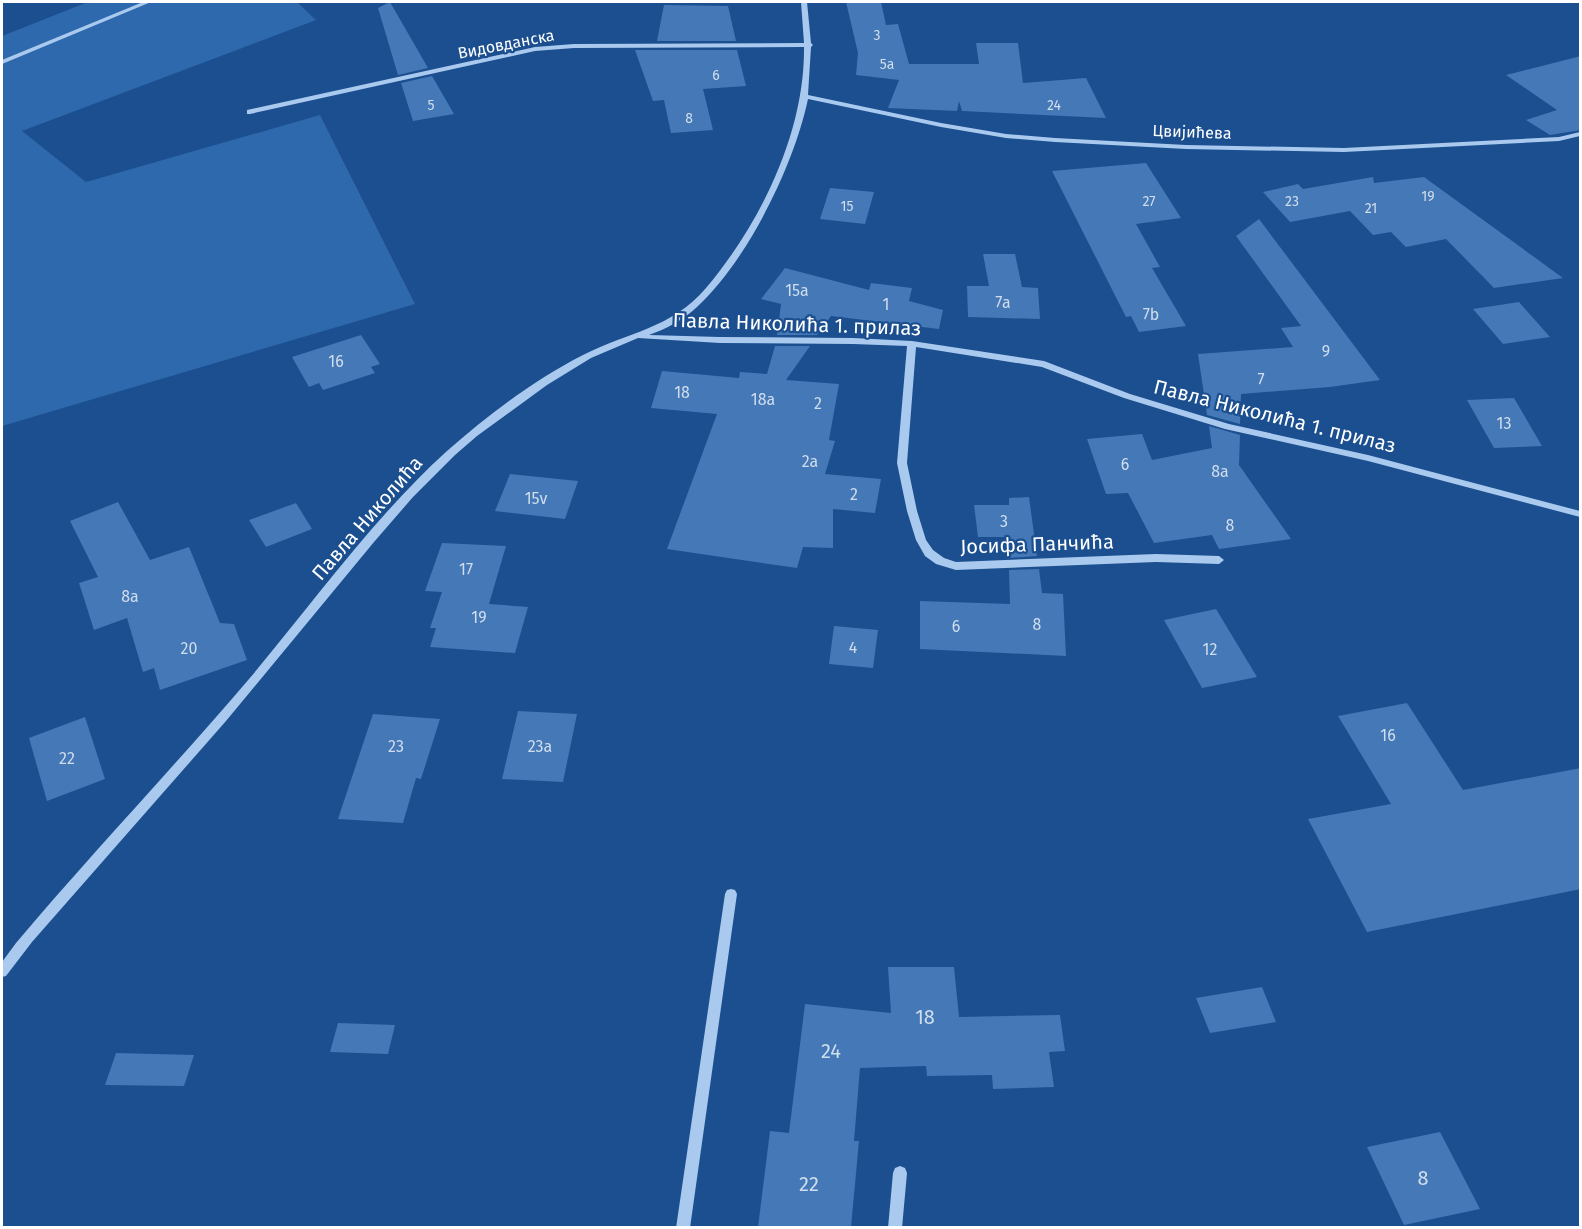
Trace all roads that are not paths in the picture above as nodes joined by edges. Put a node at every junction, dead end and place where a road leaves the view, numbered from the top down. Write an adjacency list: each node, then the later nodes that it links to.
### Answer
1 (148, 2): 4 (street)
2 (804, 2): 3 (street, Павла Николића)
3 (809, 45): 5 (street, Павла Николића); 6 (street, Видовданска)
4 (2, 62)
5 (805, 96): 7 (street, Цвијићева); 8 (street, Павла Николића)
6 (250, 112)
7 (1581, 134)
8 (639, 337): 9 (street, Павла Николића 1. прилаз); 13 (street, Павла Николића)
9 (912, 344): 10 (street, Павла Николића 1. прилаз); 11 (street, Јосифа Панчића)
10 (1581, 514)
11 (1219, 560)
12 (731, 894): 15 (street)
13 (2, 972)
14 (900, 1173): 16 (street)
15 (683, 1227)
16 (895, 1227)

